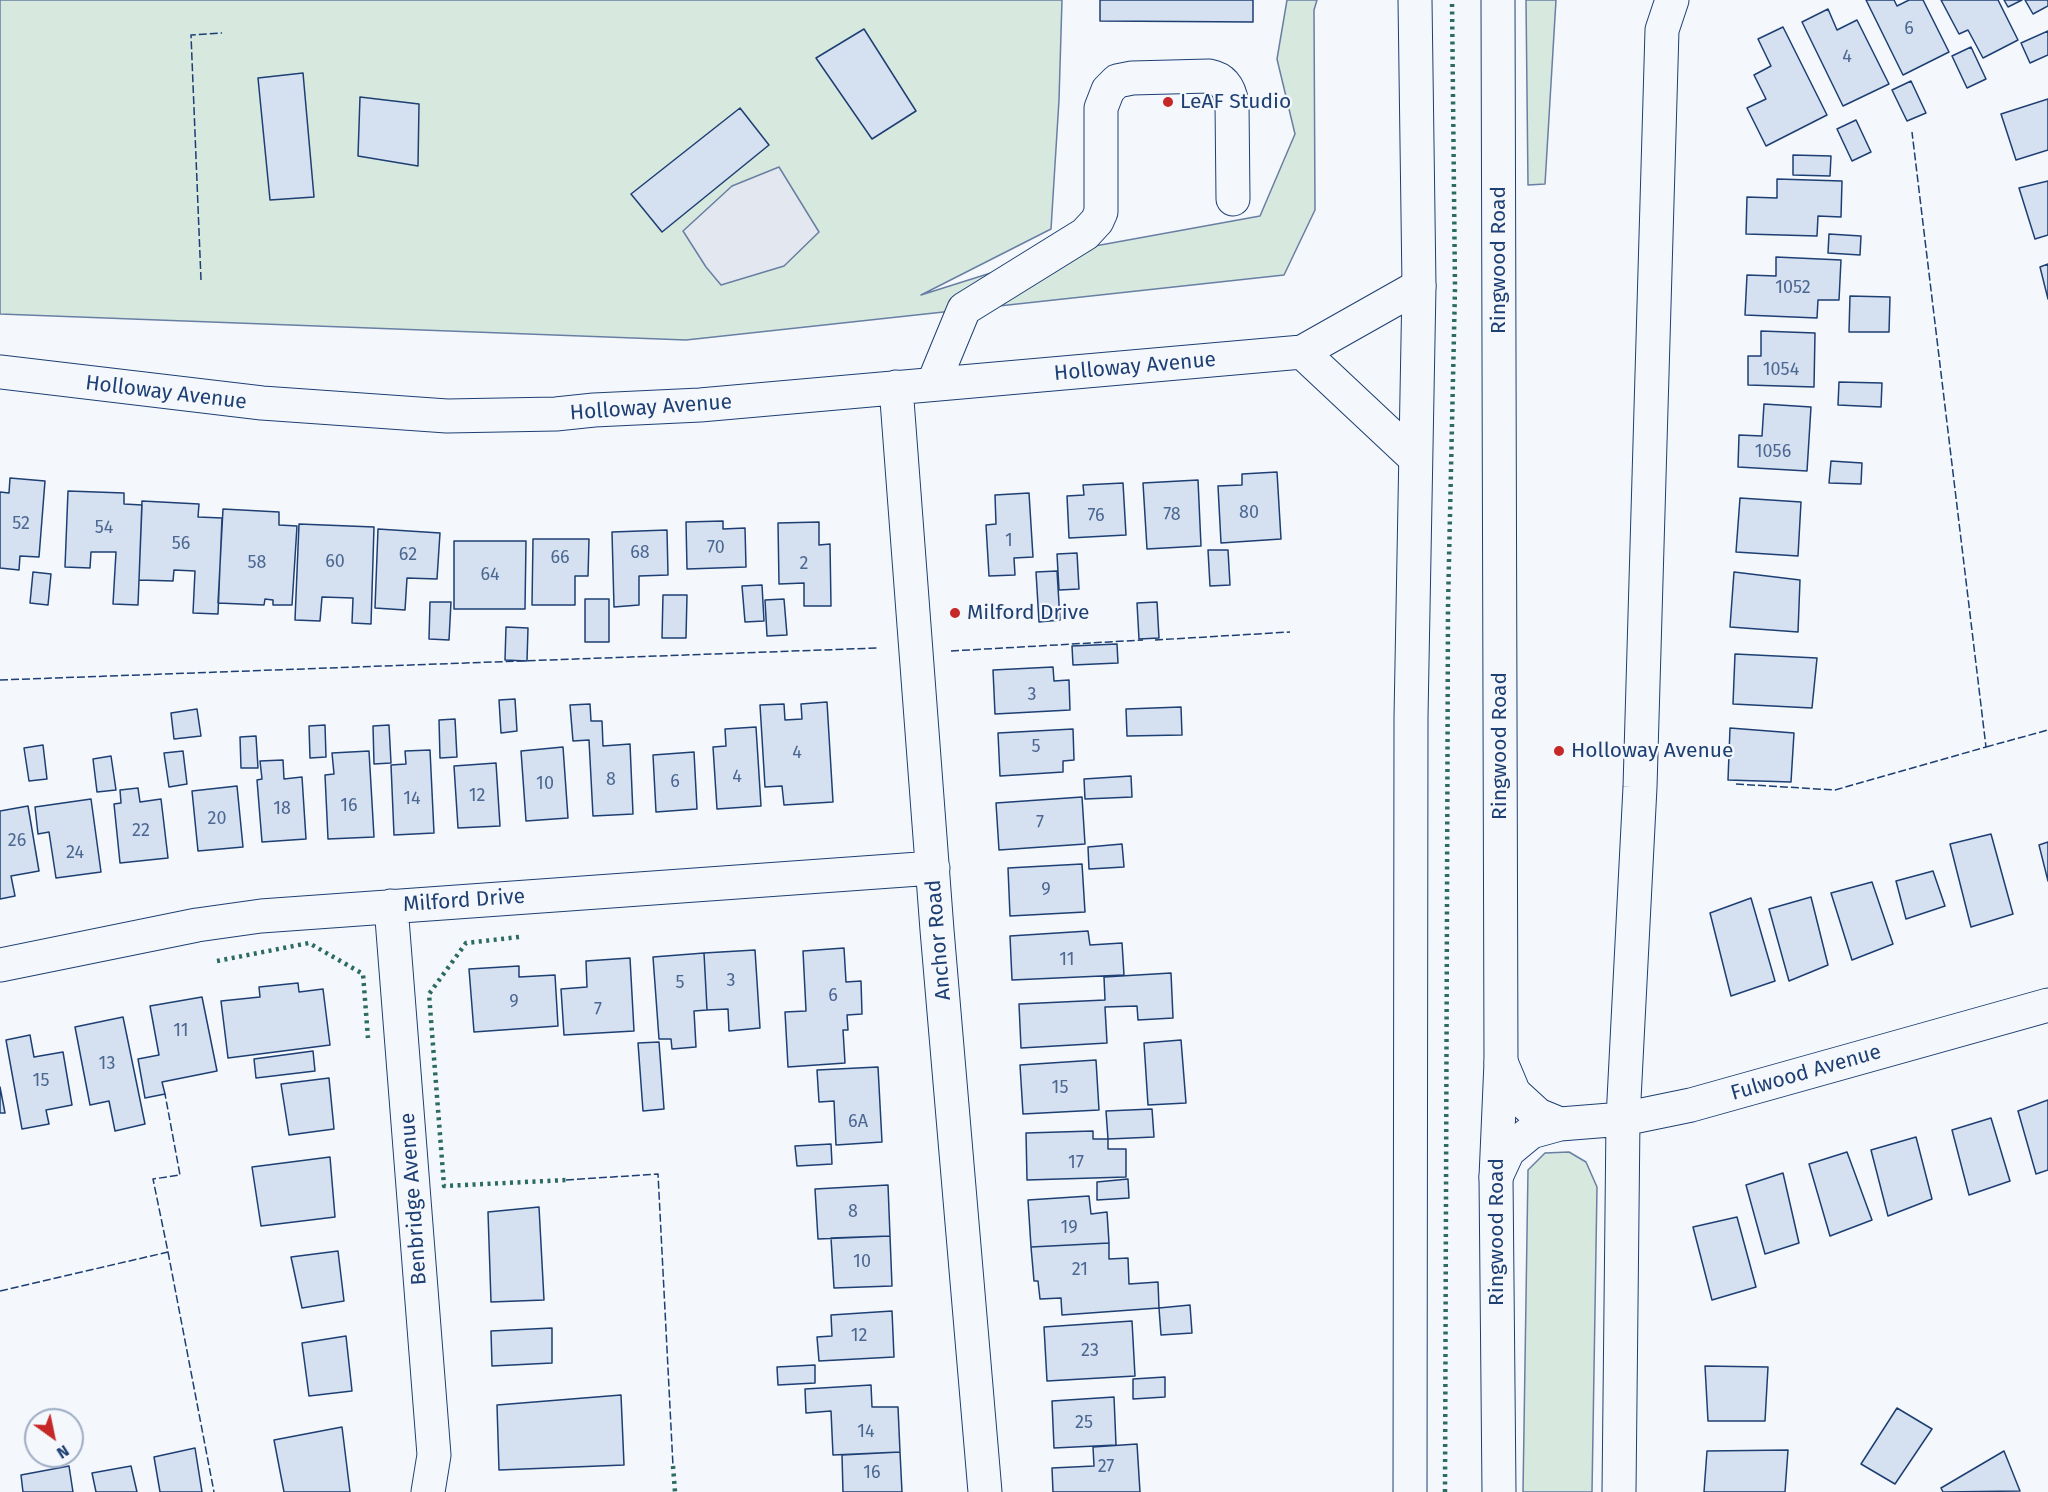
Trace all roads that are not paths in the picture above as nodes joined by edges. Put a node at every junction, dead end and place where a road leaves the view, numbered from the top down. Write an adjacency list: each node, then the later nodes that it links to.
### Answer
1 (1415, 0): 5 (main road)
2 (1498, 0): 15 (main road, Ringwood Road)
3 (1672, 0): 16 (main road)
4 (1233, 199): 8 (main road)
5 (1419, 286): 6 (main road, Holloway Avenue); 10 (main road)
6 (1302, 352): 8 (main road, Holloway Avenue); 10 (main road)
7 (0, 372): 9 (main road, Holloway Avenue)
8 (933, 384): 9 (main road, Holloway Avenue)
9 (896, 387): 11 (main road, Anchor Road)
10 (1415, 458): 21 (main road)
11 (933, 868): 12 (main road, Milford Drive); 20 (main road, Anchor Road)
12 (391, 906): 13 (main road, Milford Drive); 19 (main road, Benbridge Avenue)
13 (0, 965)
14 (2048, 1005): 16 (main road, Fulwood Avenue)
15 (1501, 1062): 17 (main road); 18 (main road, Ringwood Road)
16 (1623, 1119): 17 (main road, Fulwood Avenue); 23 (main road)
17 (1560, 1124): 18 (main road, Fulwood Avenue)
18 (1496, 1177): 22 (main road, Ringwood Road)
19 (428, 1492)
20 (985, 1492)
21 (1410, 1492)
22 (1499, 1492)
23 (1619, 1492)

